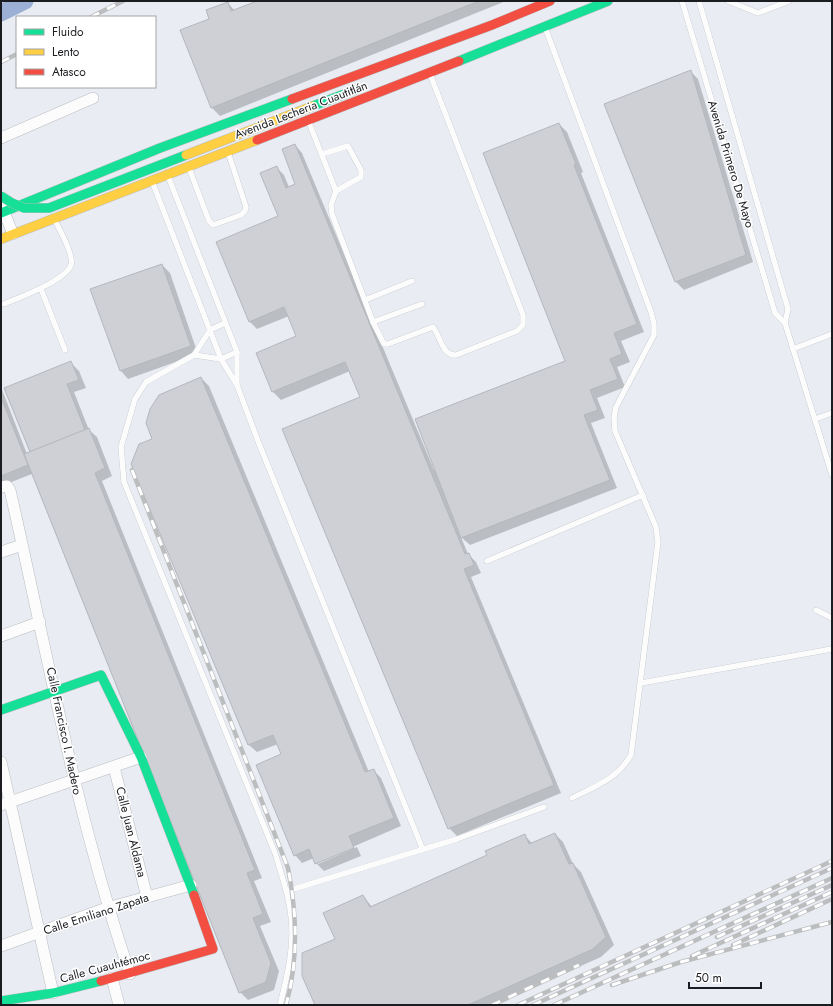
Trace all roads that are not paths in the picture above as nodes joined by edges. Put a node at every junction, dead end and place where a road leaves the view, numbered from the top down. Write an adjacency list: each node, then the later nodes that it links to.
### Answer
1 (550, 1): 21 (main road, Avenida Lecheria Cuautitlán)
2 (608, 1): 7 (main road, Avenida Lecheria Cuautitlán)
3 (682, 1): 32 (lane, Avenida Primero De Mayo)
4 (699, 1): 32 (lane, Avenida Primero De Mayo)
5 (728, 1): 6 (lane)
6 (789, 1)
7 (545, 28): 8 (main road, Avenida Lecheria Cuautitlán); 45 (lane)
8 (429, 73): 9 (main road); 12 (main road, Avenida Lecheria Cuautitlán); 30 (lane)
9 (387, 80)
10 (365, 86): 20 (main road, bridge)
11 (93, 98): 13 (street)
12 (308, 120): 14 (main road, Avenida Lecheria Cuautitlán); 15 (lane)
13 (1, 138)
14 (227, 151): 16 (main road, Avenida Lecheria Cuautitlán); 16 (lane)
15 (322, 154): 19 (lane); 19 (lane)
16 (188, 166): 17 (main road, Avenida Lecheria Cuautitlán)
17 (167, 174): 18 (main road, Avenida Lecheria Cuautitlán); 31 (lane)
18 (152, 181): 22 (main road, Avenida Lecheria Cuautitlán); 33 (lane)
19 (336, 191): 27 (lane)
20 (1, 196)
21 (2, 210): 23 (street)
22 (54, 218): 23 (main road, Avenida Lecheria Cuautitlán); 26 (lane)
23 (13, 234): 24 (main road, Avenida Lecheria Cuautitlán)
24 (1, 239)
25 (412, 281): 27 (lane)
26 (41, 289): 28 (lane); 36 (lane)
27 (365, 300): 30 (lane)
28 (4, 304)
29 (422, 304): 30 (lane)
30 (373, 322)
31 (225, 323): 33 (lane); 37 (lane)
32 (785, 323): 35 (lane, Avenida Primero De Mayo)
33 (210, 330): 38 (lane); 39 (lane)
34 (832, 334): 35 (lane)
35 (793, 348): 42 (lane, Avenida Primero De Mayo)
36 (65, 350)
37 (237, 352): 39 (lane); 40 (lane)
38 (194, 355): 39 (lane); 66 (lane)
39 (221, 359): 40 (lane)
40 (237, 385): 64 (lane)
41 (832, 413): 42 (lane)
42 (815, 419): 43 (lane, Avenida Primero De Mayo)
43 (832, 475)
44 (4, 486): 46 (street, Calle Francisco I. Madero)
45 (644, 495): 48 (lane); 54 (lane)
46 (22, 545): 47 (street); 51 (street, Calle Francisco I. Madero)
47 (1, 552)
48 (487, 561)
49 (816, 610): 50 (lane)
50 (832, 618)
51 (40, 622): 52 (street); 55 (street, Calle Francisco I. Madero)
52 (1, 636)
53 (832, 649): 54 (lane)
54 (641, 683): 61 (lane)
55 (55, 691): 56 (main road); 57 (main road); 60 (street, Calle Francisco I. Madero)
56 (1, 710)
57 (141, 757): 59 (street); 65 (main road)
58 (1, 762): 62 (street)
59 (114, 767): 60 (street); 67 (street, Calle Juan Aldama)
60 (75, 781): 62 (street); 68 (street, Calle Francisco I. Madero)
61 (572, 798)
62 (6, 803): 69 (street)
63 (544, 807): 64 (lane)
64 (423, 850): 66 (lane)
65 (191, 885): 67 (street, Calle Emiliano Zapata); 71 (main road, Calle Cuauhtémoc)
66 (287, 891): 76 (lane)
67 (147, 897): 68 (street, Calle Emiliano Zapata)
68 (107, 908): 69 (street, Calle Emiliano Zapata); 71 (street, Calle Francisco I. Madero)
69 (40, 932): 70 (street, Calle Emiliano Zapata); 73 (street)
70 (1, 946)
71 (130, 974): 72 (main road, Calle Cuauhtémoc)
72 (112, 978): 73 (main road, Calle Cuauhtémoc); 75 (street)
73 (53, 993): 74 (main road, Calle Cuauhtémoc)
74 (1, 1001)
75 (119, 1005)
76 (280, 1005)

